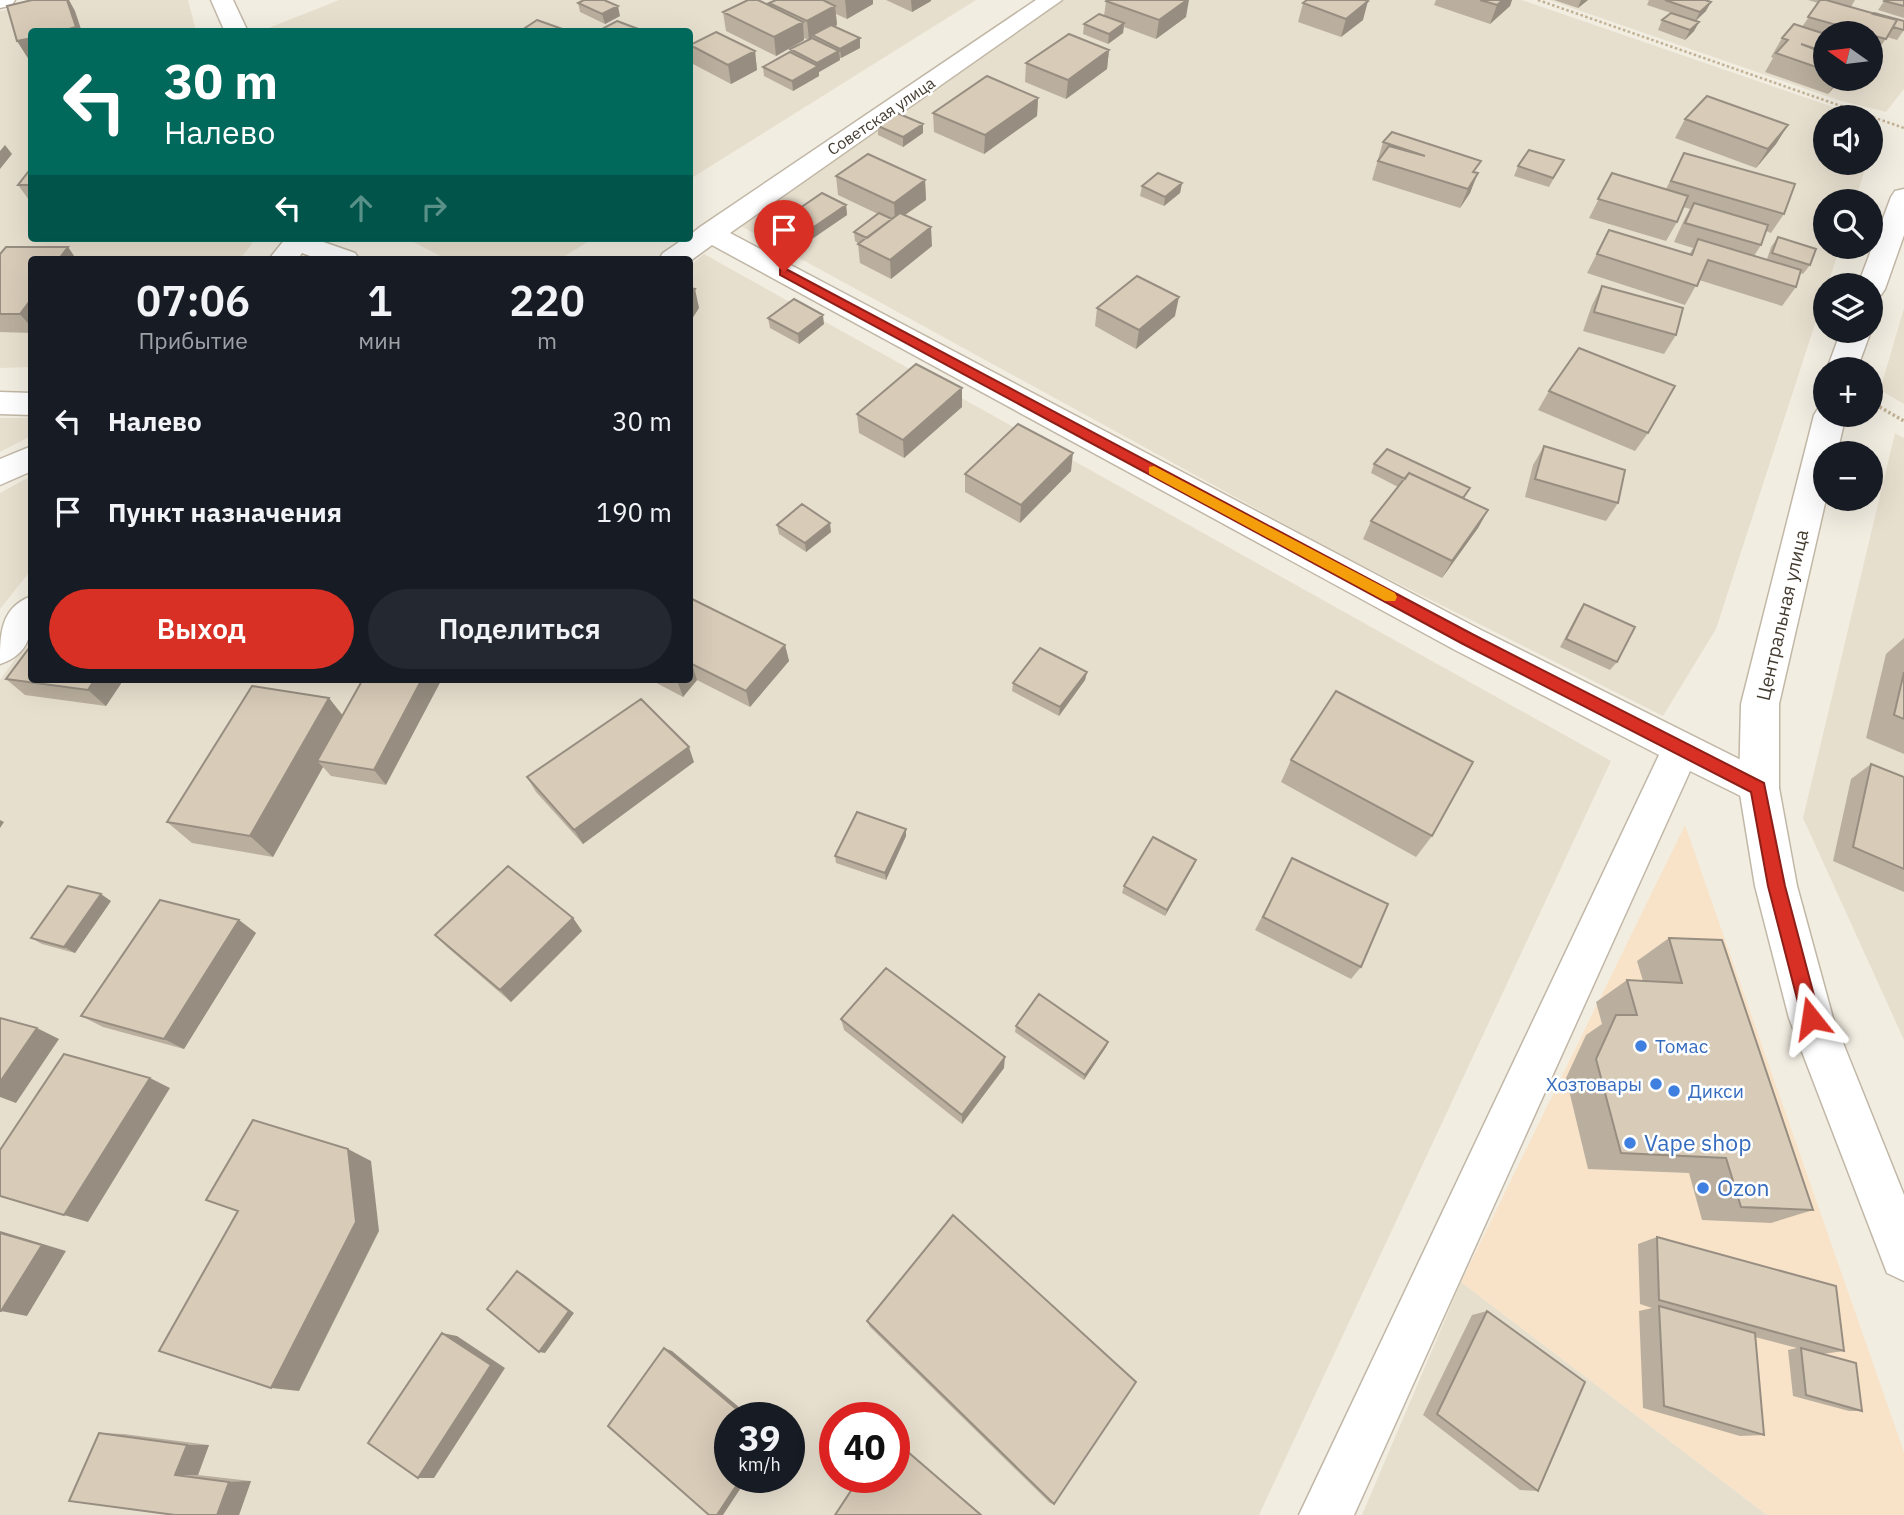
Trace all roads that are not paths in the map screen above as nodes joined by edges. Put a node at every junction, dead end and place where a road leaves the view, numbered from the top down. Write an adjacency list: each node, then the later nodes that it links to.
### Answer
1 (222, 0): 3 (street)
2 (1051, 0): 5 (street, Советская улица)
3 (235, 28)
4 (1904, 197): 9 (street)
5 (710, 233): 8 (street); 17 (street)
6 (292, 246): 7 (street)
7 (333, 256)
8 (677, 256)
9 (1877, 273)
10 (0, 404): 11 (street)
11 (28, 404)
12 (1826, 427): 18 (street, Центральная улица)
13 (28, 459): 14 (street)
14 (0, 473)
15 (28, 615): 16 (street)
16 (0, 650)
17 (1682, 747): 18 (street); 20 (street)
18 (1759, 788): 19 (street, Центральная улица)
19 (1904, 1256)
20 (1326, 1515)

